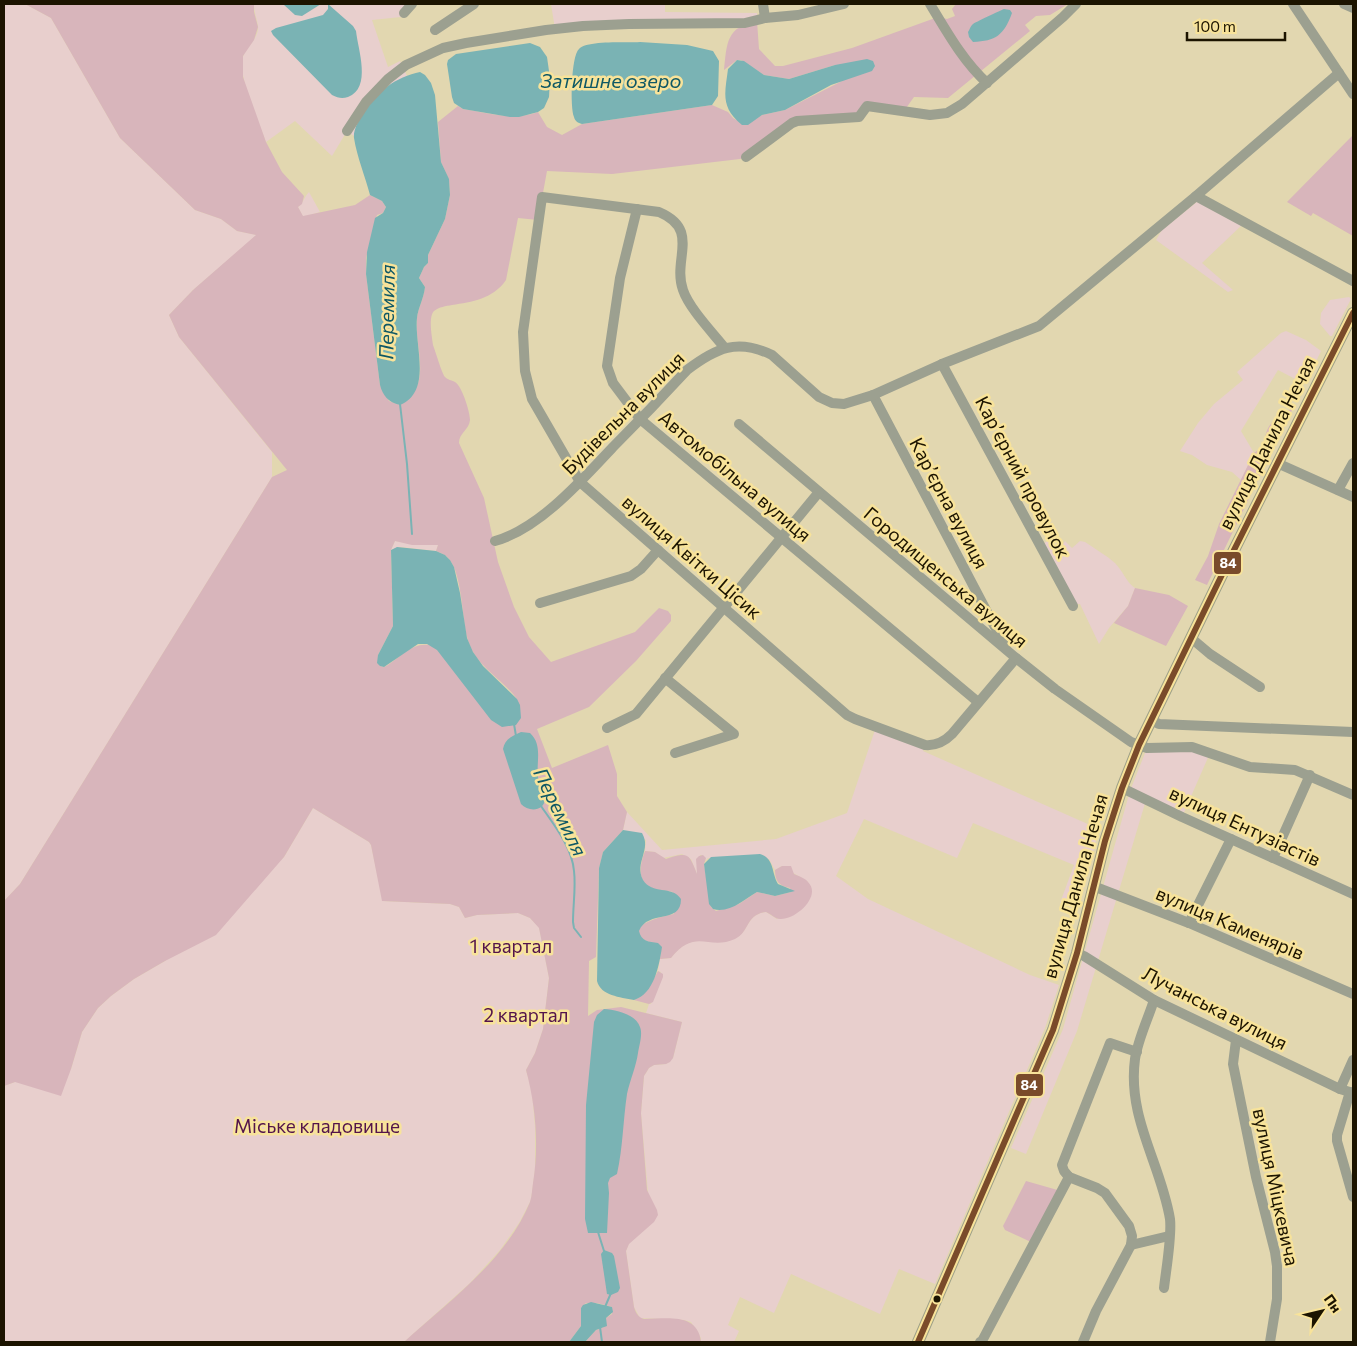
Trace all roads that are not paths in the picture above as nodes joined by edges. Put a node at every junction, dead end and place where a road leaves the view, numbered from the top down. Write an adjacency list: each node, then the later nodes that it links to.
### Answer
1 (412, 4): 10 (street)
2 (474, 4): 12 (street)
3 (763, 4): 11 (street)
4 (844, 4): 11 (street)
5 (930, 4): 14 (street)
6 (1076, 4): 14 (street)
7 (1293, 4): 13 (street)
8 (1344, 4): 9 (street)
9 (1353, 8)
10 (404, 14)
11 (765, 18): 17 (street)
12 (435, 30)
13 (1339, 73): 15 (street); 19 (street, Будівельна вулиця)
14 (987, 82): 18 (street)
15 (1350, 84): 16 (street)
16 (1353, 94)
17 (347, 131)
18 (746, 157)
19 (1196, 196): 21 (street); 24 (street, Будівельна вулиця)
20 (638, 209): 23 (street); 26 (street, Автомобільна вулиця); 30 (street, вулиця Квітки Цісик)
21 (1353, 281)
22 (1353, 313): 28 (main road, вулиця Данила Нечая)
23 (724, 347): 25 (street, Будівельна вулиця); 26 (street, Будівельна вулиця)
24 (942, 364): 25 (street, Будівельна вулиця); 38 (street, Карʼєрний провулок)
25 (873, 395): 41 (street, Карʼєрна вулиця)
26 (640, 419): 30 (street, Будівельна вулиця); 34 (street, Автомобільна вулиця)
27 (739, 424): 32 (street, Городищенська вулиця)
28 (1277, 463): 31 (street); 40 (main road, вулиця Данила Нечая)
29 (1353, 463): 31 (street)
30 (580, 482): 35 (street, Будівельна вулиця); 36 (street, вулиця Квітки Цісик)
31 (1338, 490): 33 (street)
32 (819, 492): 34 (street); 41 (street, Городищенська вулиця)
33 (1353, 497)
34 (782, 538): 39 (street); 44 (street, Автомобільна вулиця)
35 (495, 541)
36 (658, 550): 37 (street); 39 (street, вулиця Квітки Цісик)
37 (540, 603)
38 (1073, 606)
39 (723, 608): 42 (street); 44 (street, вулиця Квітки Цісик)
40 (1191, 638): 43 (street); 45 (main road, вулиця Данила Нечая)
41 (1012, 656): 44 (street, вулиця Квітки Цісик); 48 (street, Городищенська вулиця)
42 (665, 678): 46 (street); 49 (street)
43 (1260, 687)
44 (978, 702)
45 (1151, 720): 47 (street); 48 (main road, вулиця Данила Нечая)
46 (607, 728)
47 (1353, 732)
48 (1139, 745): 50 (street); 51 (main road, вулиця Данила Нечая)
49 (675, 753)
50 (1310, 775): 52 (street); 54 (street)
51 (1122, 788): 53 (street, вулиця Ентузіастів); 55 (main road, вулиця Данила Нечая)
52 (1353, 795)
53 (1231, 839): 54 (street, вулиця Ентузіастів); 57 (street)
54 (1272, 858): 56 (street, вулиця Ентузіастів)
55 (1093, 886): 57 (street, вулиця Каменярів); 58 (main road, вулиця Данила Нечая)
56 (1353, 894)
57 (1189, 923): 59 (street, вулиця Каменярів)
58 (1077, 952): 60 (street, Лучанська вулиця); 70 (main road, вулиця Данила Нечая)
59 (1353, 994)
60 (1154, 1000): 61 (street, Лучанська вулиця); 62 (street)
61 (1236, 1040): 64 (street, Лучанська вулиця); 73 (street, вулиця Міцкевича)
62 (1137, 1052): 65 (street); 67 (street)
63 (1353, 1060): 64 (street)
64 (1348, 1091): 66 (street)
65 (1069, 1177): 68 (street); 71 (street)
66 (1353, 1198)
67 (1169, 1236): 68 (street); 69 (street)
68 (1131, 1245): 72 (street)
69 (1164, 1288)
70 (919, 1342)
71 (980, 1342)
72 (1083, 1342)
73 (1270, 1342)

